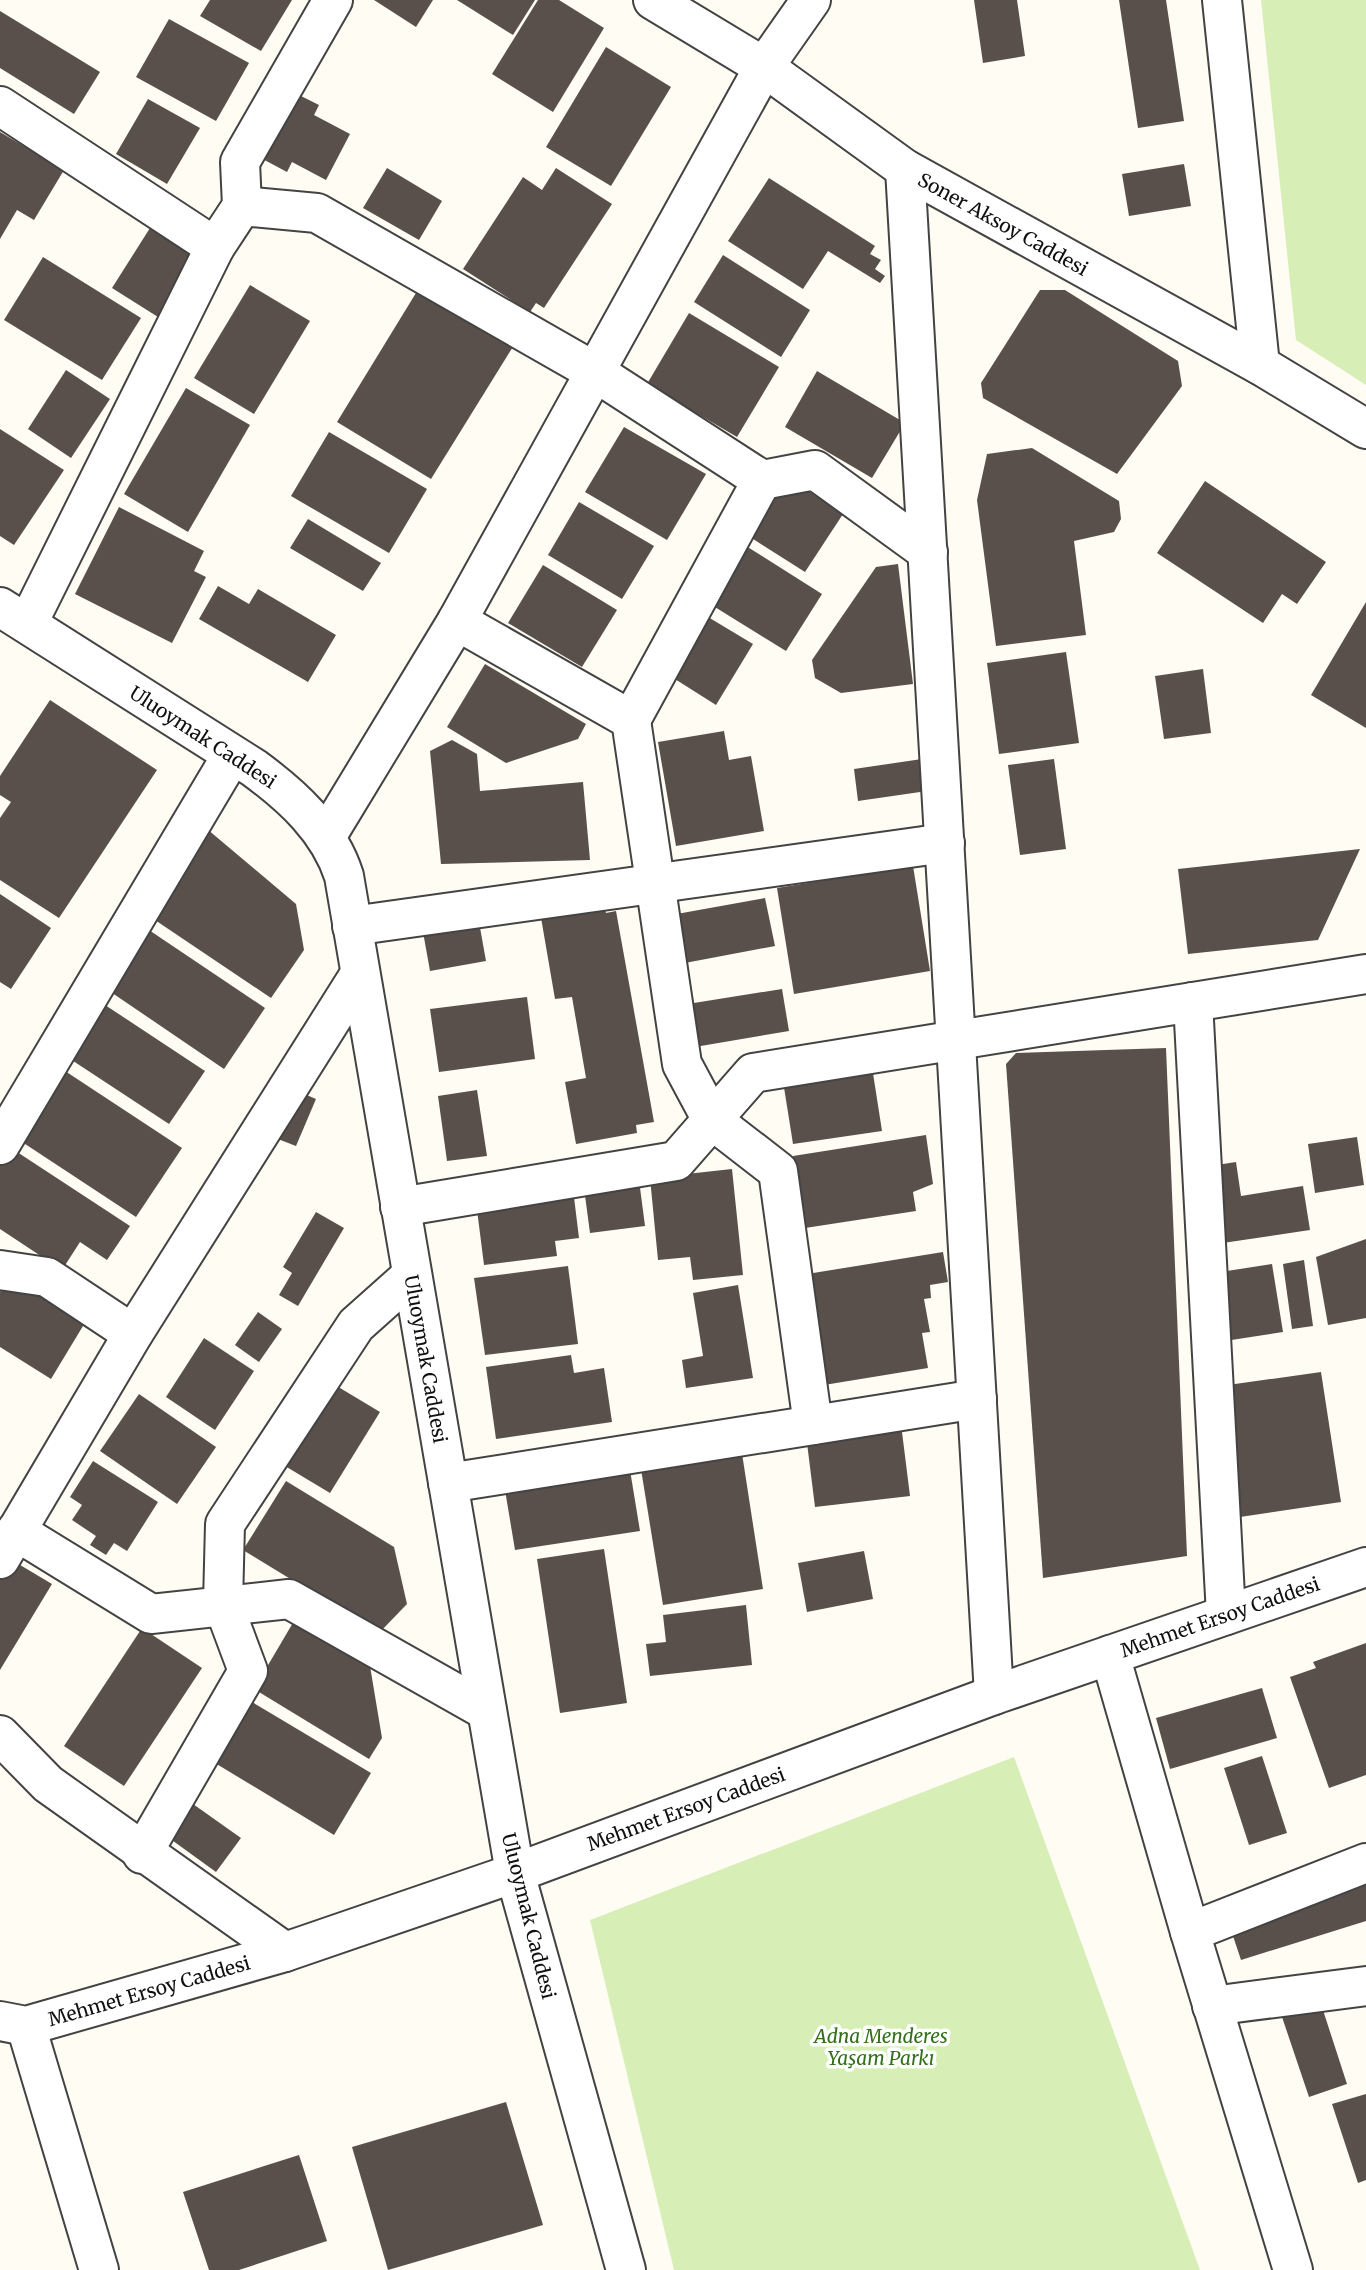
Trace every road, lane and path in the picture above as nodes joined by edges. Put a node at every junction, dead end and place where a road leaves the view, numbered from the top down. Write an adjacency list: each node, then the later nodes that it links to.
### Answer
1 (333, 0): 8 (street)
2 (653, 0): 5 (street, Soner Aksoy Caddesi)
3 (811, 0): 5 (street)
4 (1222, 0): 10 (street)
5 (764, 67): 7 (street, Soner Aksoy Caddesi); 11 (street)
6 (0, 106): 9 (street)
7 (905, 169): 10 (street, Soner Aksoy Caddesi); 14 (street)
8 (242, 206): 9 (street); 11 (street)
9 (215, 247): 15 (street)
10 (1260, 365): 12 (street, Soner Aksoy Caddesi)
11 (595, 372): 13 (street); 16 (street)
12 (1366, 429)
13 (762, 480): 14 (street); 17 (street)
14 (928, 552): 20 (street)
15 (14, 615): 18 (street, Uluoymak Caddesi)
16 (457, 621): 17 (street); 19 (street)
17 (631, 720): 21 (street)
18 (232, 755): 19 (street, Uluoymak Caddesi); 28 (street)
19 (326, 837): 22 (street, Uluoymak Caddesi)
20 (944, 843): 21 (street); 26 (street)
21 (654, 883): 22 (street); 27 (street)
22 (352, 926): 23 (street, Uluoymak Caddesi)
23 (360, 974): 29 (street, Uluoymak Caddesi); 32 (street)
24 (1366, 974): 25 (street)
25 (1193, 1002): 26 (street); 39 (street)
26 (956, 1038): 27 (street); 33 (street)
27 (712, 1120): 29 (street); 34 (street)
28 (0, 1145)
29 (400, 1207): 31 (street, Uluoymak Caddesi)
30 (0, 1271): 32 (street)
31 (412, 1275): 35 (street, Uluoymak Caddesi); 38 (street)
32 (133, 1334): 36 (street)
33 (977, 1399): 34 (street); 41 (street)
34 (813, 1425): 35 (street)
35 (448, 1483): 42 (street, Uluoymak Caddesi)
36 (8, 1545): 38 (street)
37 (1366, 1567): 39 (street, Mehmet Ersoy Caddesi)
38 (223, 1604): 42 (street); 44 (street)
39 (1226, 1615): 40 (street, Mehmet Ersoy Caddesi)
40 (1110, 1655): 41 (street, Mehmet Ersoy Caddesi); 47 (street)
41 (994, 1695): 46 (street, Mehmet Ersoy Caddesi)
42 (487, 1712): 46 (street, Uluoymak Caddesi)
43 (0, 1735): 44 (street)
44 (142, 1854): 48 (street)
45 (1366, 1863): 47 (street)
46 (515, 1873): 48 (street, Mehmet Ersoy Caddesi); 53 (street, Uluoymak Caddesi)
47 (1189, 1932): 50 (street)
48 (285, 1952): 51 (street, Mehmet Ersoy Caddesi)
49 (1366, 1986): 50 (street)
50 (1212, 2006): 54 (street)
51 (13, 2023): 52 (street)
52 (99, 2270)
53 (626, 2270)
54 (1293, 2270)

